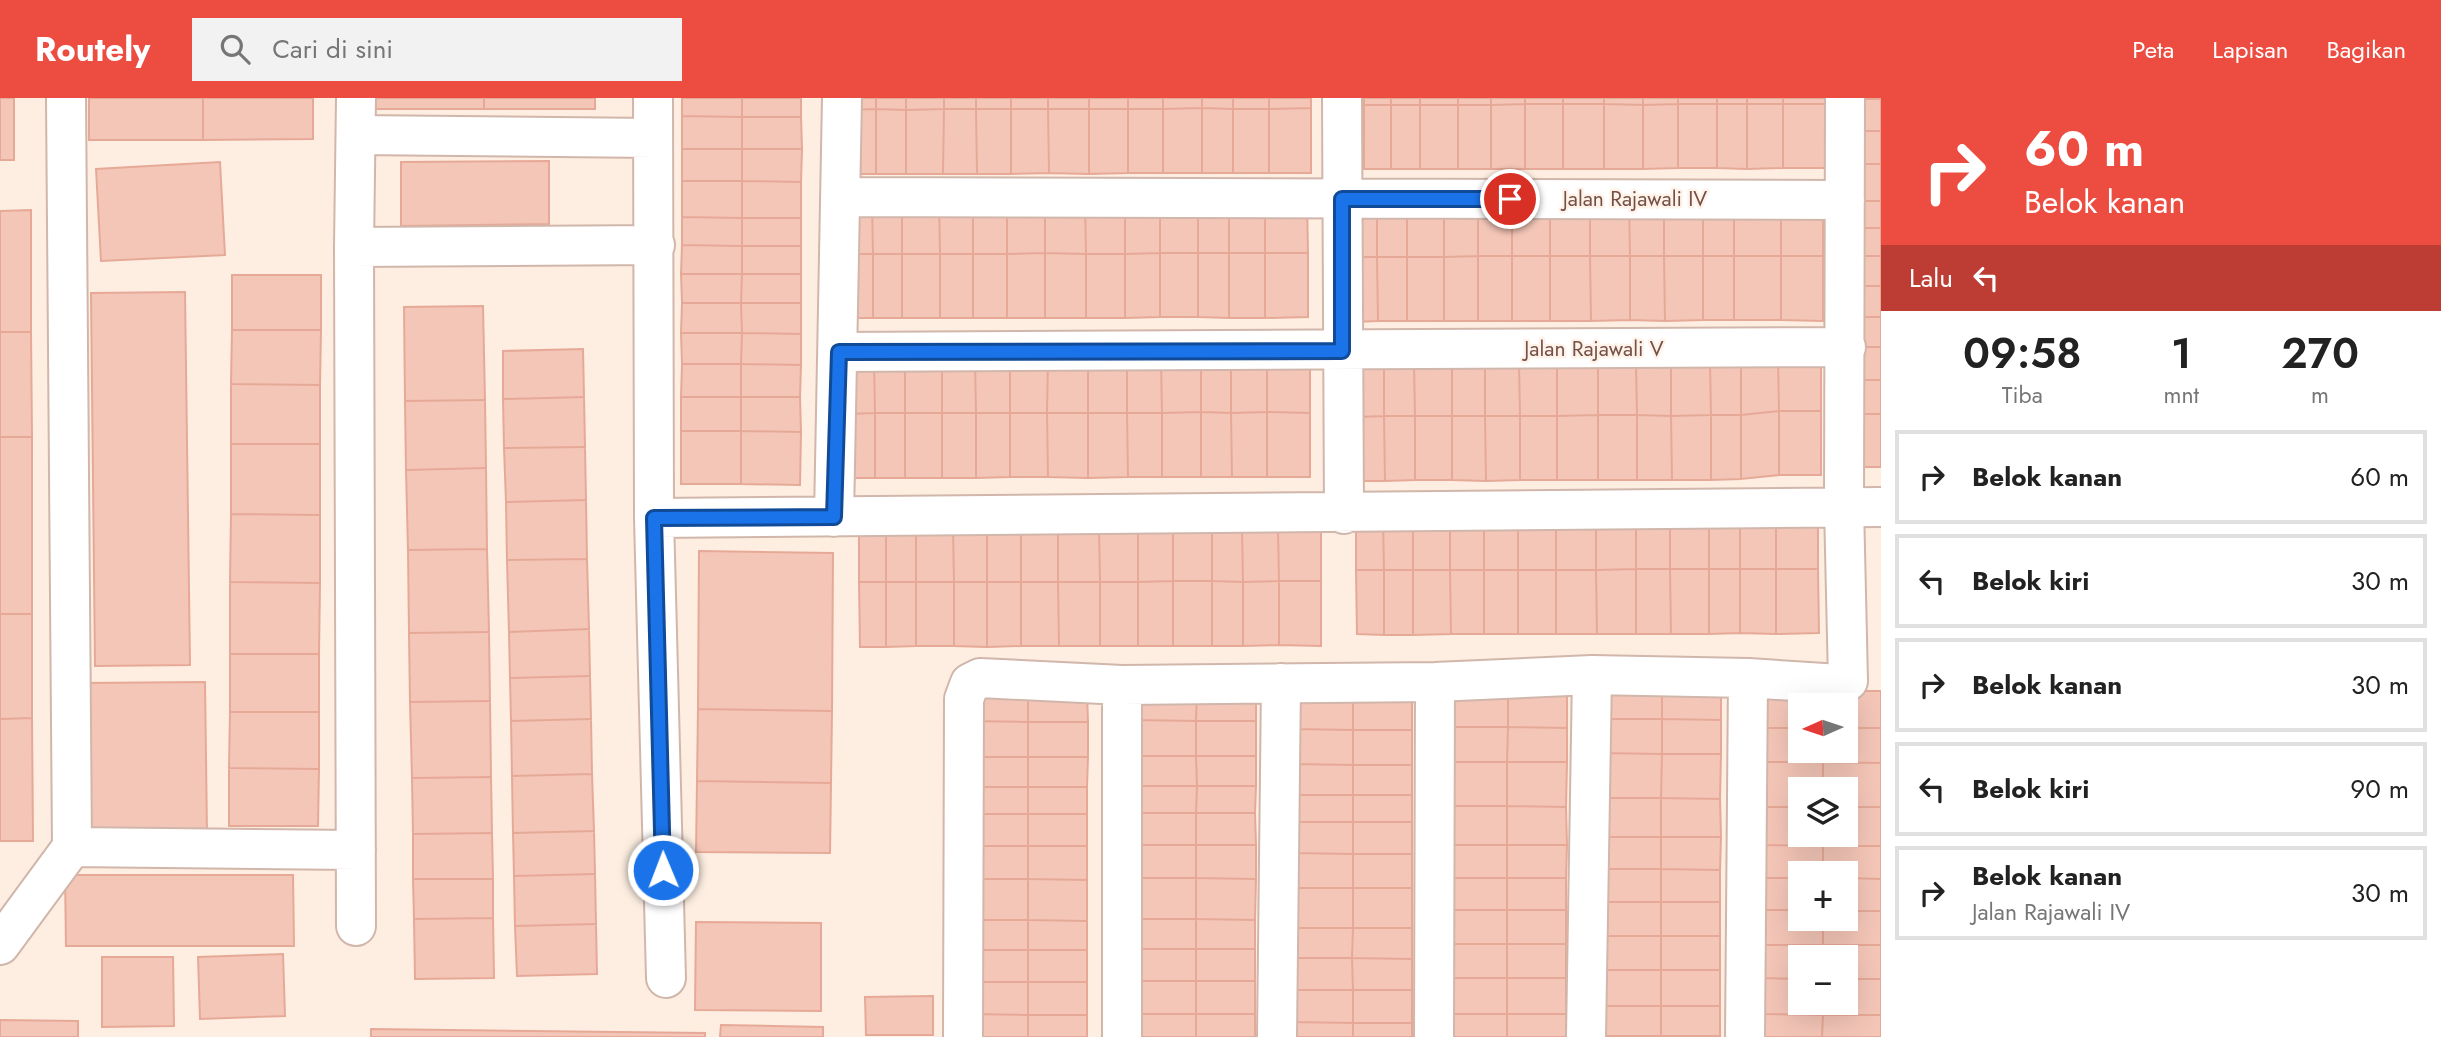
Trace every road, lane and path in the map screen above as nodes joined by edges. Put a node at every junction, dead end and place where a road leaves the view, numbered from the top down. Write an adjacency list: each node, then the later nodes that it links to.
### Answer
1 (65, 98): 25 (street)
2 (653, 98): 7 (street)
3 (842, 98): 8 (street)
4 (1342, 98): 9 (street)
5 (1845, 98): 10 (street)
6 (356, 116): 7 (street); 12 (street)
7 (653, 138): 11 (street)
8 (840, 197): 9 (street, Jalan Rajawali IV); 15 (street)
9 (1342, 199): 10 (street, Jalan Rajawali IV); 14 (street)
10 (1845, 200): 13 (street)
11 (655, 245): 12 (street); 19 (street)
12 (354, 247): 26 (street)
13 (1846, 347): 14 (street, Jalan Rajawali V); 16 (street)
14 (1342, 351): 15 (street, Jalan Rajawali V); 17 (street)
15 (839, 352): 18 (street)
16 (1863, 506): 17 (street); 21 (street)
17 (1344, 514): 18 (street)
18 (834, 517): 19 (street)
19 (654, 518): 29 (street)
20 (1592, 675): 21 (street); 22 (street); 34 (street)
21 (1748, 678): 35 (street)
22 (1435, 682): 23 (street); 33 (street)
23 (1281, 683): 24 (street); 32 (street)
24 (1122, 685): 30 (street); 31 (street)
25 (72, 846): 26 (street); 28 (street)
26 (356, 850): 27 (street)
27 (356, 926)
28 (0, 946)
29 (666, 978)
30 (962, 1037)
31 (1122, 1037)
32 (1277, 1037)
33 (1434, 1037)
34 (1586, 1037)
35 (1745, 1037)

